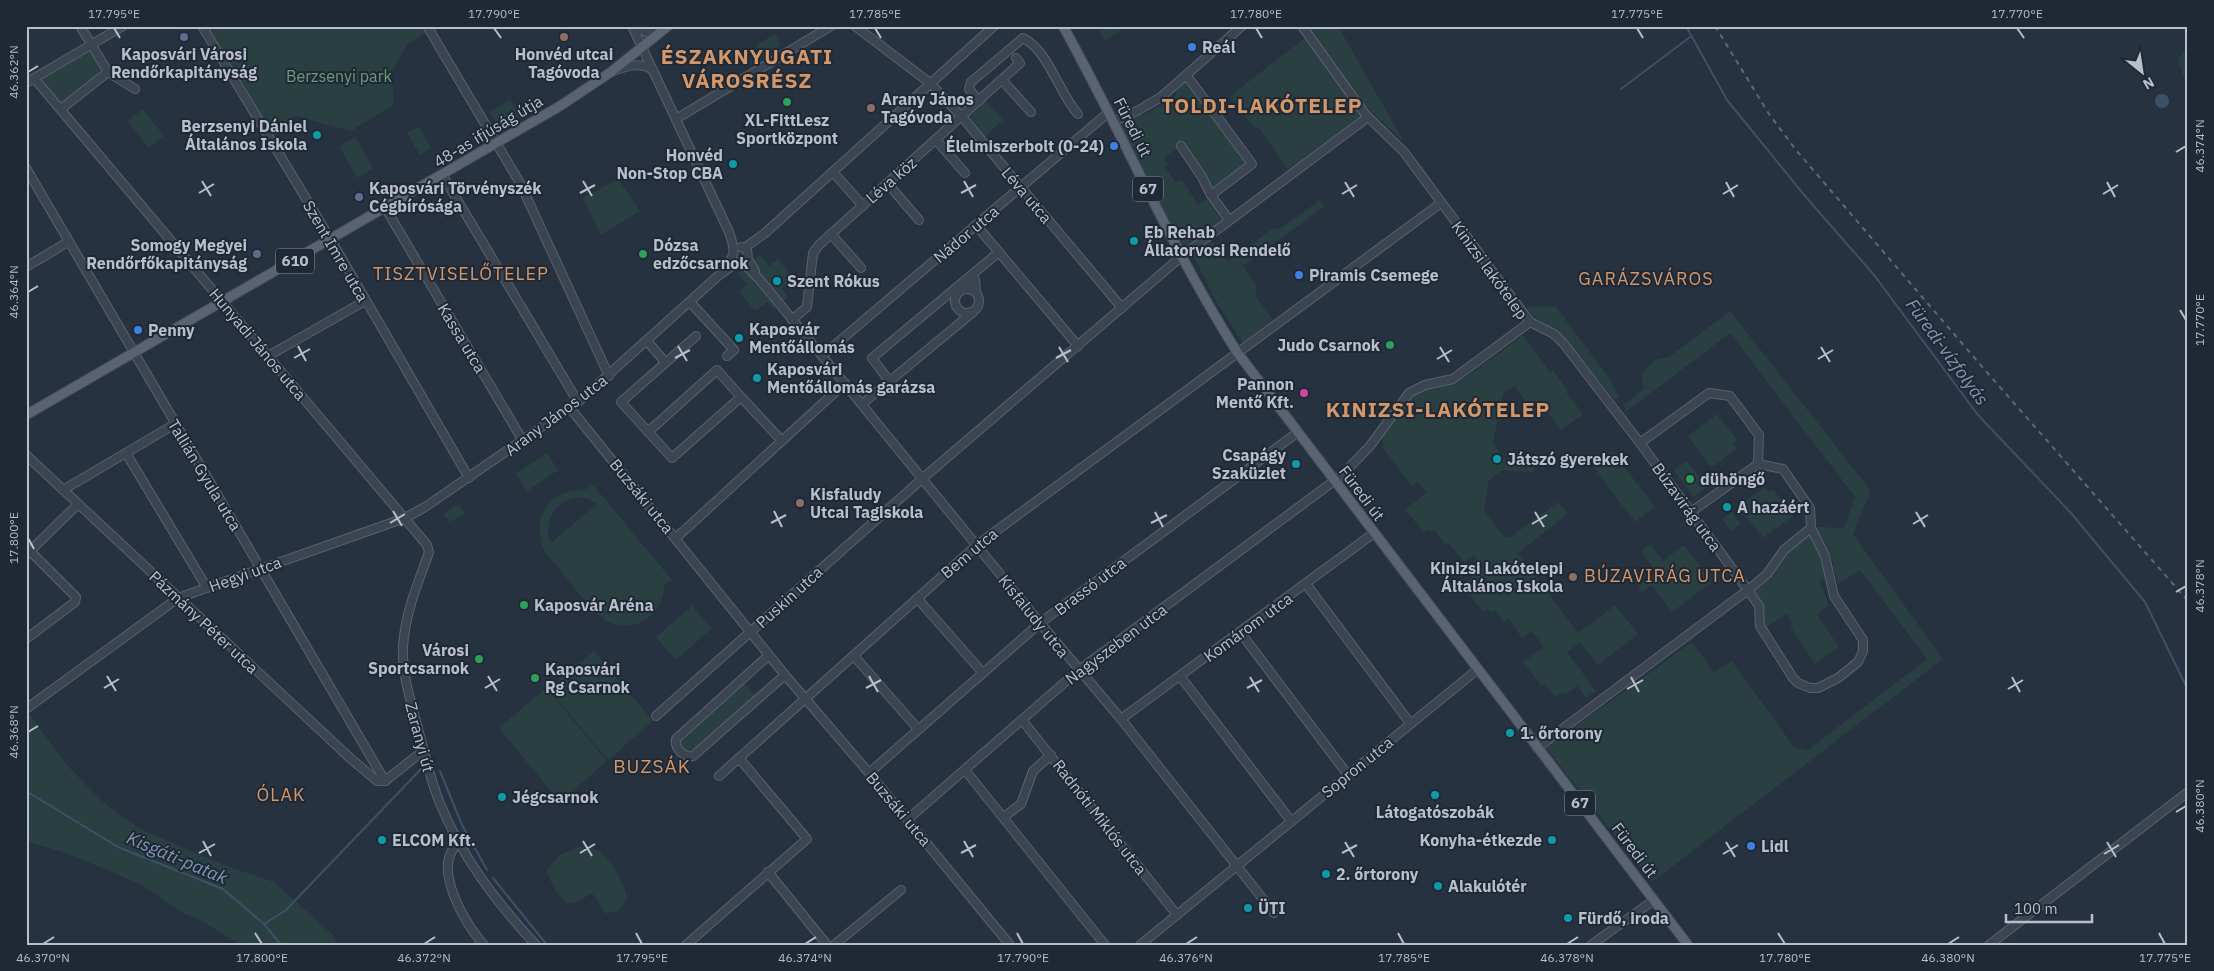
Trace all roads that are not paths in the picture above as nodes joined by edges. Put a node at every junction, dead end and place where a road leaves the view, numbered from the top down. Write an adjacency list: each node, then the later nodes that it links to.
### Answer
1 (80, 26): 13 (street)
2 (124, 26): 13 (street)
3 (202, 26): 51 (street, Szent Imre utca)
4 (427, 26): 35 (street)
5 (633, 26): 12 (street); 14 (street, Kisfaludy utca)
6 (831, 26): 32 (street)
7 (855, 26): 23 (street, Léva utca)
8 (994, 26): 23 (street, Arany János utca)
9 (1063, 26): 28 (main road, Füredi út / 67)
10 (1242, 26): 19 (street)
11 (1302, 26): 31 (street, Kinizsi lakótelep)
12 (668, 27): 14 (main road, 48-as ifjúság útja / 610)
13 (91, 45): 17 (street); 20 (street)
14 (642, 49): 16 (street, Kisfaludy utca); 18 (main road, 48-as ifjúság útja / 610)
15 (1016, 58): 21 (street, Léva köz)
16 (652, 69): 18 (street); 32 (street, Kisfaludy utca)
17 (108, 72): 24 (street); 26 (street)
18 (611, 72): 35 (main road, 48-as ifjúság útja / 610)
19 (1187, 76): 33 (street); 43 (street)
20 (34, 78): 22 (street); 26 (street, Hunyadi János utca)
21 (1002, 80): 25 (street, Léva köz); 27 (street)
22 (26, 82)
23 (930, 83): 30 (street, Léva utca); 38 (street, Arany János utca)
24 (135, 89)
25 (979, 101): 29 (street); 30 (street, Léva köz)
26 (61, 109): 62 (street, Hunyadi János utca)
27 (1031, 112)
28 (1109, 112): 33 (main road, Füredi út / 67); 42 (street, Nádor utca)
29 (1078, 114)
30 (962, 117): 34 (street, Léva köz); 42 (street, Léva utca)
31 (1368, 117): 44 (street, Kinizsi lakótelep); 48 (street, Puskin utca)
32 (676, 118): 54 (street, Kisfaludy utca)
33 (1114, 121): 55 (main road, Füredi út / 67)
34 (936, 140): 39 (street); 41 (street, Léva köz)
35 (498, 143): 40 (main road, 48-as ifjúság útja / 610); 79 (street)
36 (1181, 146): 43 (street)
37 (26, 168): 52 (street, Tallián Gyula utca)
38 (833, 172): 45 (street); 54 (street, Arany János utca)
39 (965, 173)
40 (442, 176): 46 (main road, 48-as ifjúság útja / 610); 83 (street)
41 (888, 184): 45 (street, Léva köz); 47 (street)
42 (1021, 187): 49 (street, Nádor utca); 65 (street, Léva utca)
43 (1211, 195): 48 (street)
44 (1442, 203): 69 (street, Kinizsi lakótelep); 74 (street, Kinizsi lakótelep)
45 (863, 206): 50 (street, Léva köz)
46 (386, 208): 51 (main road, 48-as ifjúság útja / 610); 90 (street, Kassa utca)
47 (919, 220)
48 (1229, 220): 55 (street, Puskin utca)
49 (976, 225): 53 (street); 77 (street, Nádor utca)
50 (831, 234): 57 (street); 67 (street, Léva köz)
51 (331, 240): 61 (street, Szent Imre utca); 62 (main road, 48-as ifjúság útja / 610)
52 (68, 242): 56 (street); 73 (street, Tallián Gyula utca)
53 (999, 252): 58 (street); 72 (street)
54 (741, 255): 63 (street, Arany János utca); 67 (street, Kisfaludy utca)
55 (1182, 256): 65 (street, Puskin utca); 74 (main road, Füredi út / 67)
56 (26, 267)
57 (861, 268)
58 (974, 275): 59 (street); 60 (street); 64 (street)
59 (959, 292): 60 (street); 64 (street)
60 (976, 292): 66 (street)
61 (365, 301): 75 (street); 96 (street, Szent Imre utca)
62 (223, 302): 73 (main road, 48-as ifjúság útja / 610); 75 (street, Hunyadi János utca)
63 (690, 302): 71 (street, Arany János utca); 76 (street)
64 (953, 303): 66 (street); 68 (street); 80 (street)
65 (1122, 308): 72 (street, Puskin utca)
66 (972, 313): 68 (street)
67 (792, 320): 77 (street, Kisfaludy utca)
68 (962, 322): 80 (street)
69 (1530, 322): 92 (street, Búzavirág utca); 98 (street, Kinizsi lakótelep)
70 (696, 336): 78 (street)
71 (647, 341): 78 (street); 79 (street, Arany János utca)
72 (1078, 346): 97 (street, Puskin utca)
73 (132, 352): 86 (main road, 610); 87 (street, Tallián Gyula utca)
74 (1237, 352): 89 (main road, Füredi út / 67); 106 (street, Bem utca)
75 (268, 356): 102 (street, Hunyadi János utca)
76 (727, 356)
77 (822, 356): 81 (street, Kisfaludy utca)
78 (666, 362): 88 (street)
79 (609, 376): 83 (street, Arany János utca)
80 (890, 382): 84 (street)
81 (844, 383): 84 (street, Kisfaludy utca); 91 (street)
82 (741, 397): 88 (street); 88 (street); 91 (street)
83 (578, 402): 85 (street, Arany János utca)
84 (862, 404): 97 (street, Kisfaludy utca)
85 (570, 408): 90 (street, Arany János utca); 105 (street, Buzsáki utca)
86 (26, 415)
87 (175, 424): 93 (street); 108 (street, Tallián Gyula utca)
88 (648, 432)
89 (1298, 432): 98 (main road, Füredi út / 67); 114 (street, Brassó utca)
90 (523, 441): 96 (street, Arany János utca)
91 (782, 441): 105 (street)
92 (1640, 443): 95 (street); 101 (street, Búzavirág utca)
93 (126, 453): 99 (street); 110 (street)
94 (26, 456): 99 (street, Pázmány Péter utca)
95 (1758, 464): 101 (street); 103 (street)
96 (469, 478): 102 (street, Arany János utca)
97 (922, 479): 106 (street, Kisfaludy utca); 115 (street, Puskin utca)
98 (1335, 481): 104 (main road, Füredi út / 67); 121 (street, Nagyszeben utca)
99 (63, 490): 100 (street, Pázmány Péter utca)
100 (78, 504): 107 (street); 112 (street, Pázmány Péter utca)
101 (1691, 512): 111 (street, Búzavirág utca)
102 (406, 518): 108 (street, Hegyi utca); 133 (street, Zaranyi út)
103 (1811, 528): 111 (street); 111 (street, Búzavirág utca)
104 (1374, 533): 109 (street, Komárom utca); 120 (main road, Füredi út / 67)
105 (676, 538): 115 (street, Buzsáki utca)
106 (977, 545): 113 (street, Bem utca); 114 (street, Kisfaludy utca)
107 (28, 553): 117 (street)
108 (260, 568): 110 (street, Hegyi utca); 140 (street, Tallián Gyula utca)
109 (1306, 584): 116 (street, Komárom utca); 130 (street)
110 (207, 588): 112 (street, Hegyi utca)
111 (1748, 590): 132 (street)
112 (178, 598): 126 (street, Hegyi utca); 140 (street, Pázmány Péter utca)
113 (917, 598): 119 (street, Bem utca); 122 (street)
114 (1040, 623): 121 (street, Kisfaludy utca); 122 (street, Brassó utca)
115 (751, 632): 118 (street, Buzsáki utca); 127 (street, Puskin utca)
116 (1240, 632): 124 (street, Komárom utca); 138 (street)
117 (26, 639)
118 (769, 655): 123 (street, Buzsáki utca); 123 (street)
119 (854, 656): 125 (street, Bem utca); 131 (street)
120 (1478, 669): 130 (street, Sopron utca); 132 (main road, Füredi út / 67)
121 (1079, 670): 128 (street, Kisfaludy utca); 129 (street, Nagyszeben utca)
122 (982, 672): 131 (street, Brassó utca)
123 (785, 675): 125 (street, Buzsáki utca)
124 (1180, 676): 128 (street, Komárom utca); 144 (street)
125 (805, 699): 135 (street, Bem utca); 137 (street, Buzsáki utca)
126 (26, 709)
127 (656, 716)
128 (1121, 719): 146 (street, Kisfaludy utca)
129 (1022, 720): 134 (street, Radnóti Miklós utca); 136 (street, Nagyszeben utca)
130 (1410, 723): 138 (street, Sopron utca)
131 (918, 729): 137 (street, Brassó utca)
132 (1537, 748): 149 (main road, Füredi út / 67)
133 (424, 751): 140 (street); 145 (street, Zaranyi út)
134 (1051, 755): 142 (street); 151 (street, Radnóti Miklós utca)
135 (739, 758): 139 (street, Bem utca); 147 (street)
136 (964, 770): 142 (street); 143 (street, Nagyszeben utca)
137 (869, 773): 143 (street, Buzsáki utca)
138 (1348, 775): 144 (street, Sopron utca)
139 (719, 776)
140 (385, 781)
141 (2188, 792): 162 (street)
142 (1004, 817): 158 (street)
143 (908, 819): 157 (street, Buzsáki utca)
144 (1291, 821): 146 (street, Sopron utca)
145 (458, 843): 152 (street); 153 (street, Zaranyi út)
146 (1237, 866): 150 (street, Kisfaludy utca); 151 (street, Sopron utca)
147 (768, 872): 154 (street); 155 (street)
148 (901, 890): 156 (street)
149 (1654, 900): 160 (street); 161 (main road, Füredi út / 67)
150 (1274, 913)
151 (1178, 915): 159 (street, Sopron utca)
152 (484, 945)
153 (536, 945)
154 (686, 945)
155 (827, 945)
156 (834, 945)
157 (1010, 945)
158 (1105, 945)
159 (1140, 945)
160 (1591, 945)
161 (1688, 945)
162 (1990, 945)

